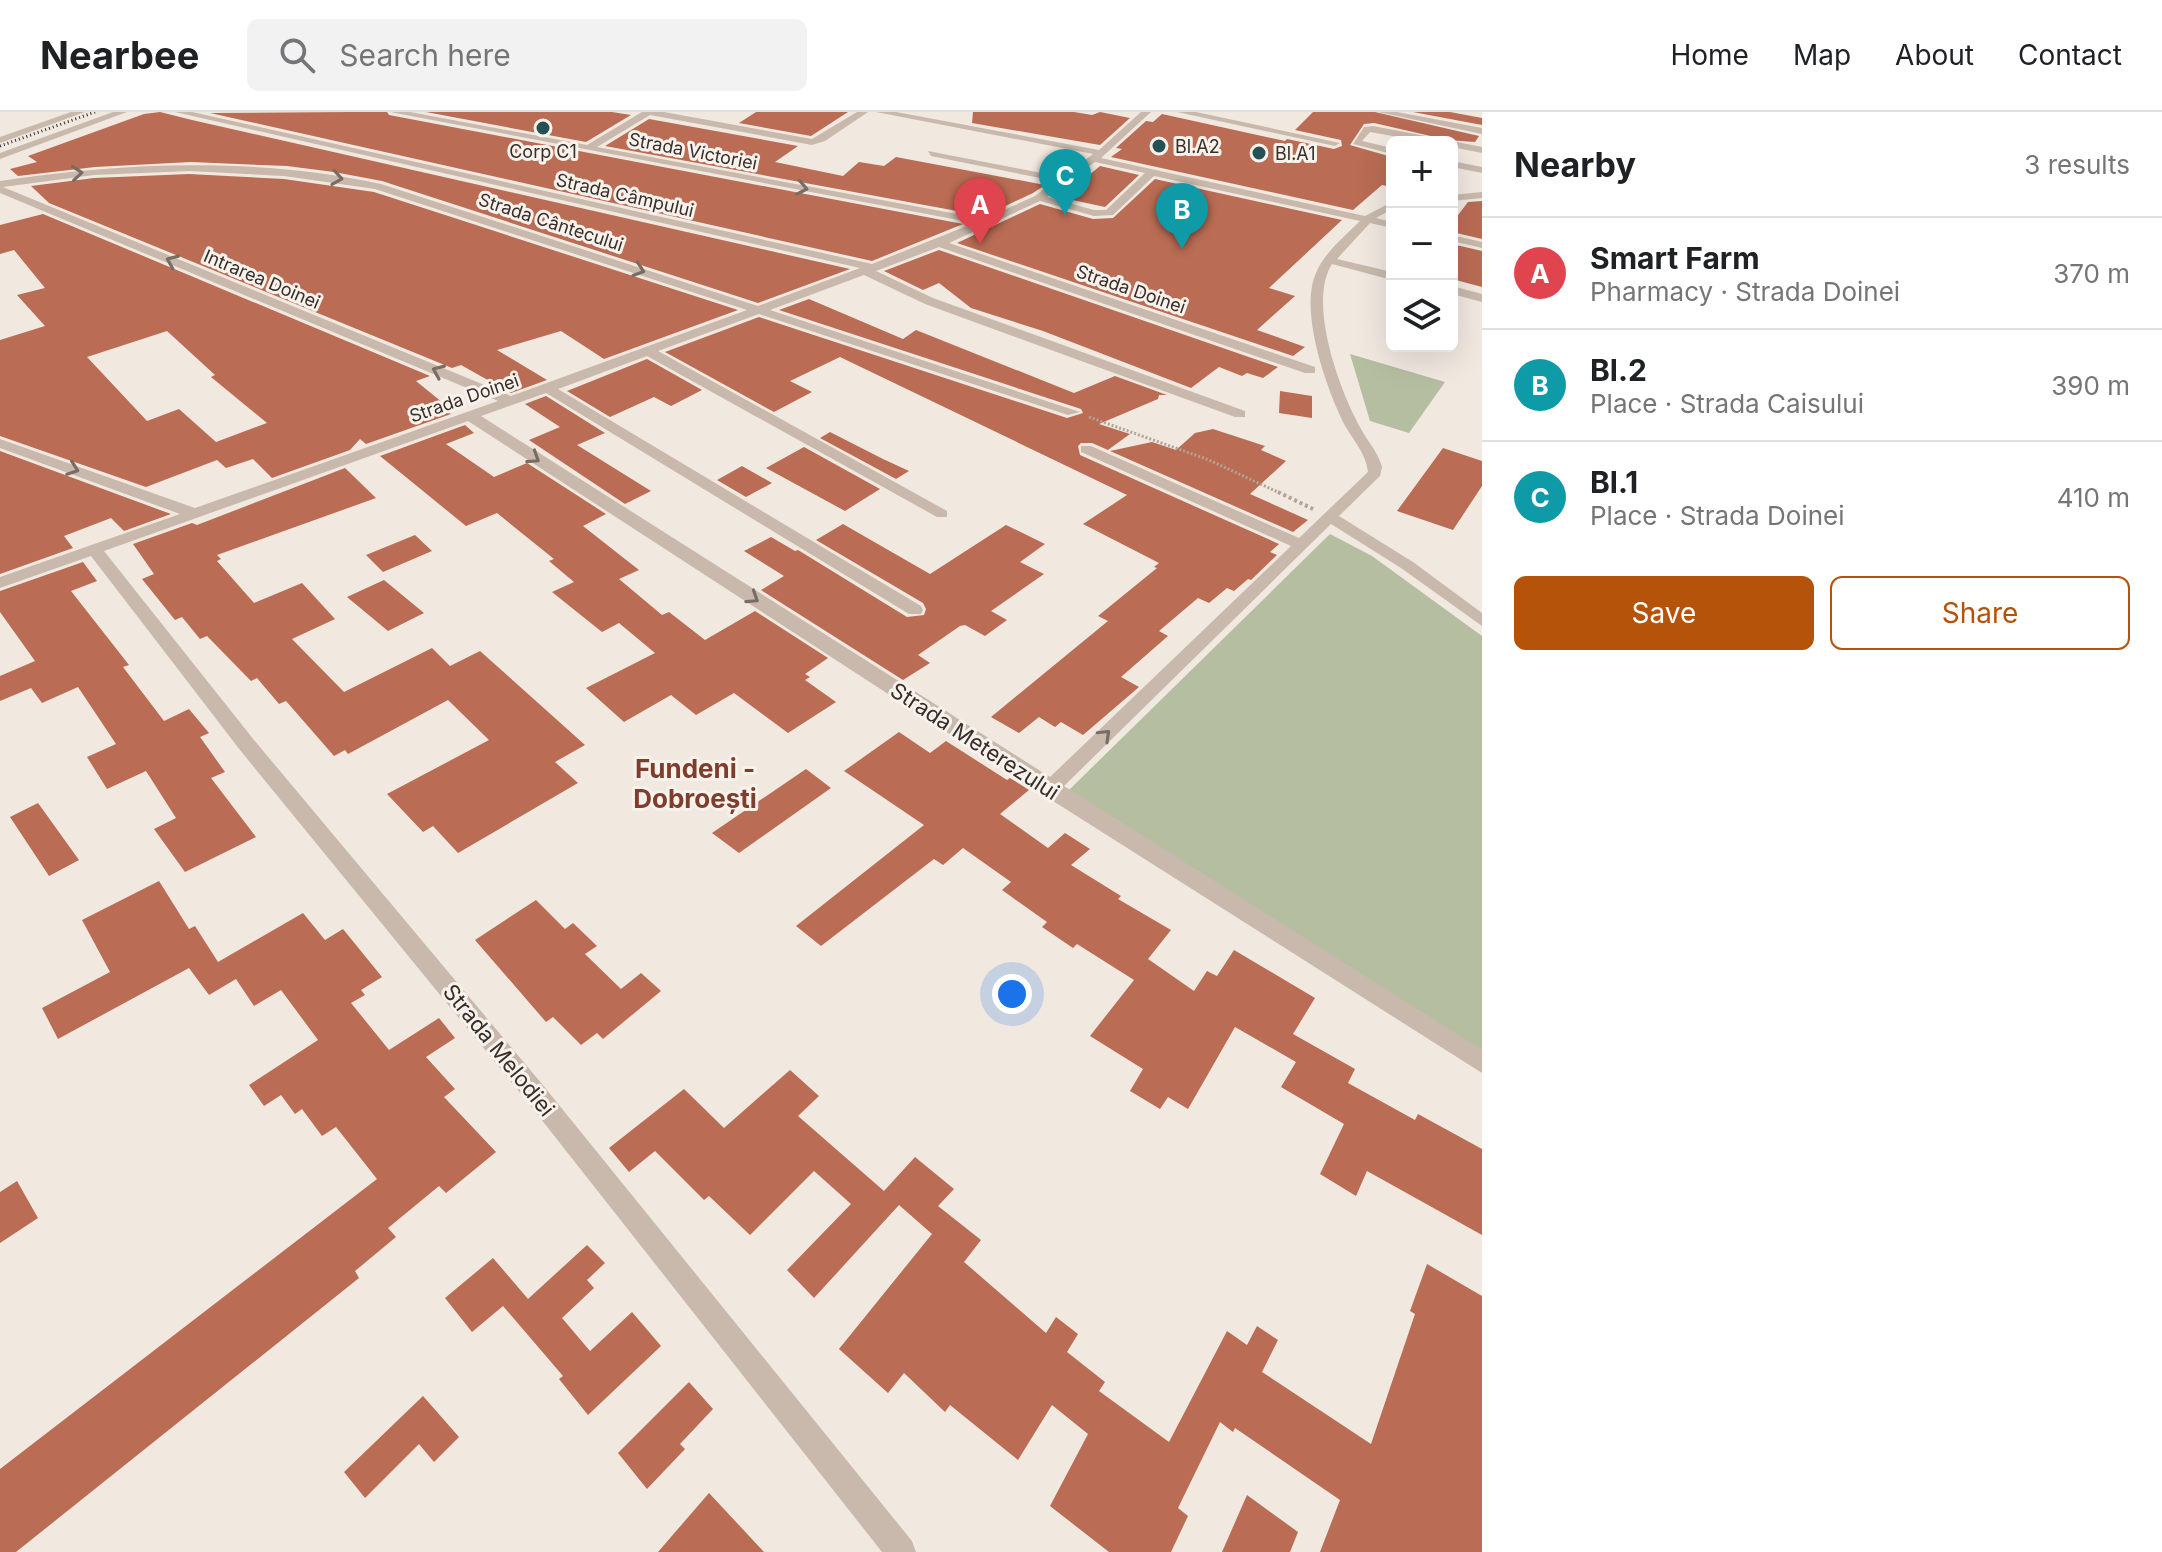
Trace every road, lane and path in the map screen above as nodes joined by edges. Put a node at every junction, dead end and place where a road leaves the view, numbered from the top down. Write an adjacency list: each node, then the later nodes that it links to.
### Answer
1 (80, 112): 15 (street)
2 (122, 112): 22 (street)
3 (180, 112): 40 (street, Strada Câmpului)
4 (395, 112): 18 (street, Strada Victoriei)
5 (649, 112): 12 (street); 18 (street)
6 (732, 112): 12 (street)
7 (863, 112): 12 (street)
8 (881, 112): 23 (street)
9 (1146, 112): 23 (street, Strada Doinei)
10 (1182, 112): 16 (street)
11 (1383, 112): 13 (street)
12 (713, 124)
13 (1482, 131)
14 (1410, 136): 19 (street)
15 (0, 140)
16 (1335, 143)
17 (1458, 145): 20 (street)
18 (588, 148): 34 (street, Strada Victoriei, one-way to 34)
19 (1386, 150)
20 (1482, 150)
21 (931, 153): 27 (street)
22 (0, 156)
23 (1097, 156): 26 (street); 27 (street, Strada Doinei)
24 (1458, 165): 25 (street)
25 (1482, 170)
26 (1151, 173): 31 (street); 33 (street)
27 (1064, 180): 31 (street, Strada Doinei)
28 (0, 187): 44 (street, Strada Cântecului, one-way to 44); 48 (street, Intrarea Doinei, one-way to 28)
29 (1482, 195): 30 (street)
30 (1458, 197)
31 (1039, 198): 34 (street, Strada Doinei)
32 (1386, 206): 33 (street)
33 (1368, 219): 35 (street); 39 (street)
34 (985, 222): 37 (street, Strada Doinei)
35 (1386, 224)
36 (1458, 239): 38 (street)
37 (939, 243): 40 (street, Strada Doinei); 46 (street, Strada Doinei)
38 (1482, 245)
39 (1329, 260): 41 (street); 56 (street)
40 (871, 270): 44 (street, Strada Doinei); 50 (street, Strada Câmpului)
41 (1386, 274)
42 (1458, 292): 43 (street)
43 (1482, 298)
44 (761, 310): 45 (street, Strada Doinei); 49 (street, Strada Cântecului)
45 (648, 351): 47 (street, Strada Doinei); 55 (street)
46 (1310, 370)
47 (547, 388): 48 (street, Strada Doinei); 60 (street)
48 (510, 401): 51 (street, Strada Doinei)
49 (1073, 412): 56 (path)
50 (1240, 414)
51 (469, 415): 54 (street, Strada Doinei); 62 (street, Strada Meterezului, one-way to 62)
52 (0, 443): 54 (street, one-way to 54)
53 (1086, 449): 57 (street)
54 (193, 513): 58 (street, Strada Doinei)
55 (942, 514)
56 (1331, 518): 57 (street); 61 (street)
57 (1302, 545): 62 (street, one-way to 57)
58 (94, 549): 59 (street, Strada Doinei); 64 (street, Strada Melodiei)
59 (0, 583)
60 (915, 610)
61 (1482, 621)
62 (1049, 789): 63 (street, Strada Meterezului)
63 (1482, 1063)
64 (901, 1552)

